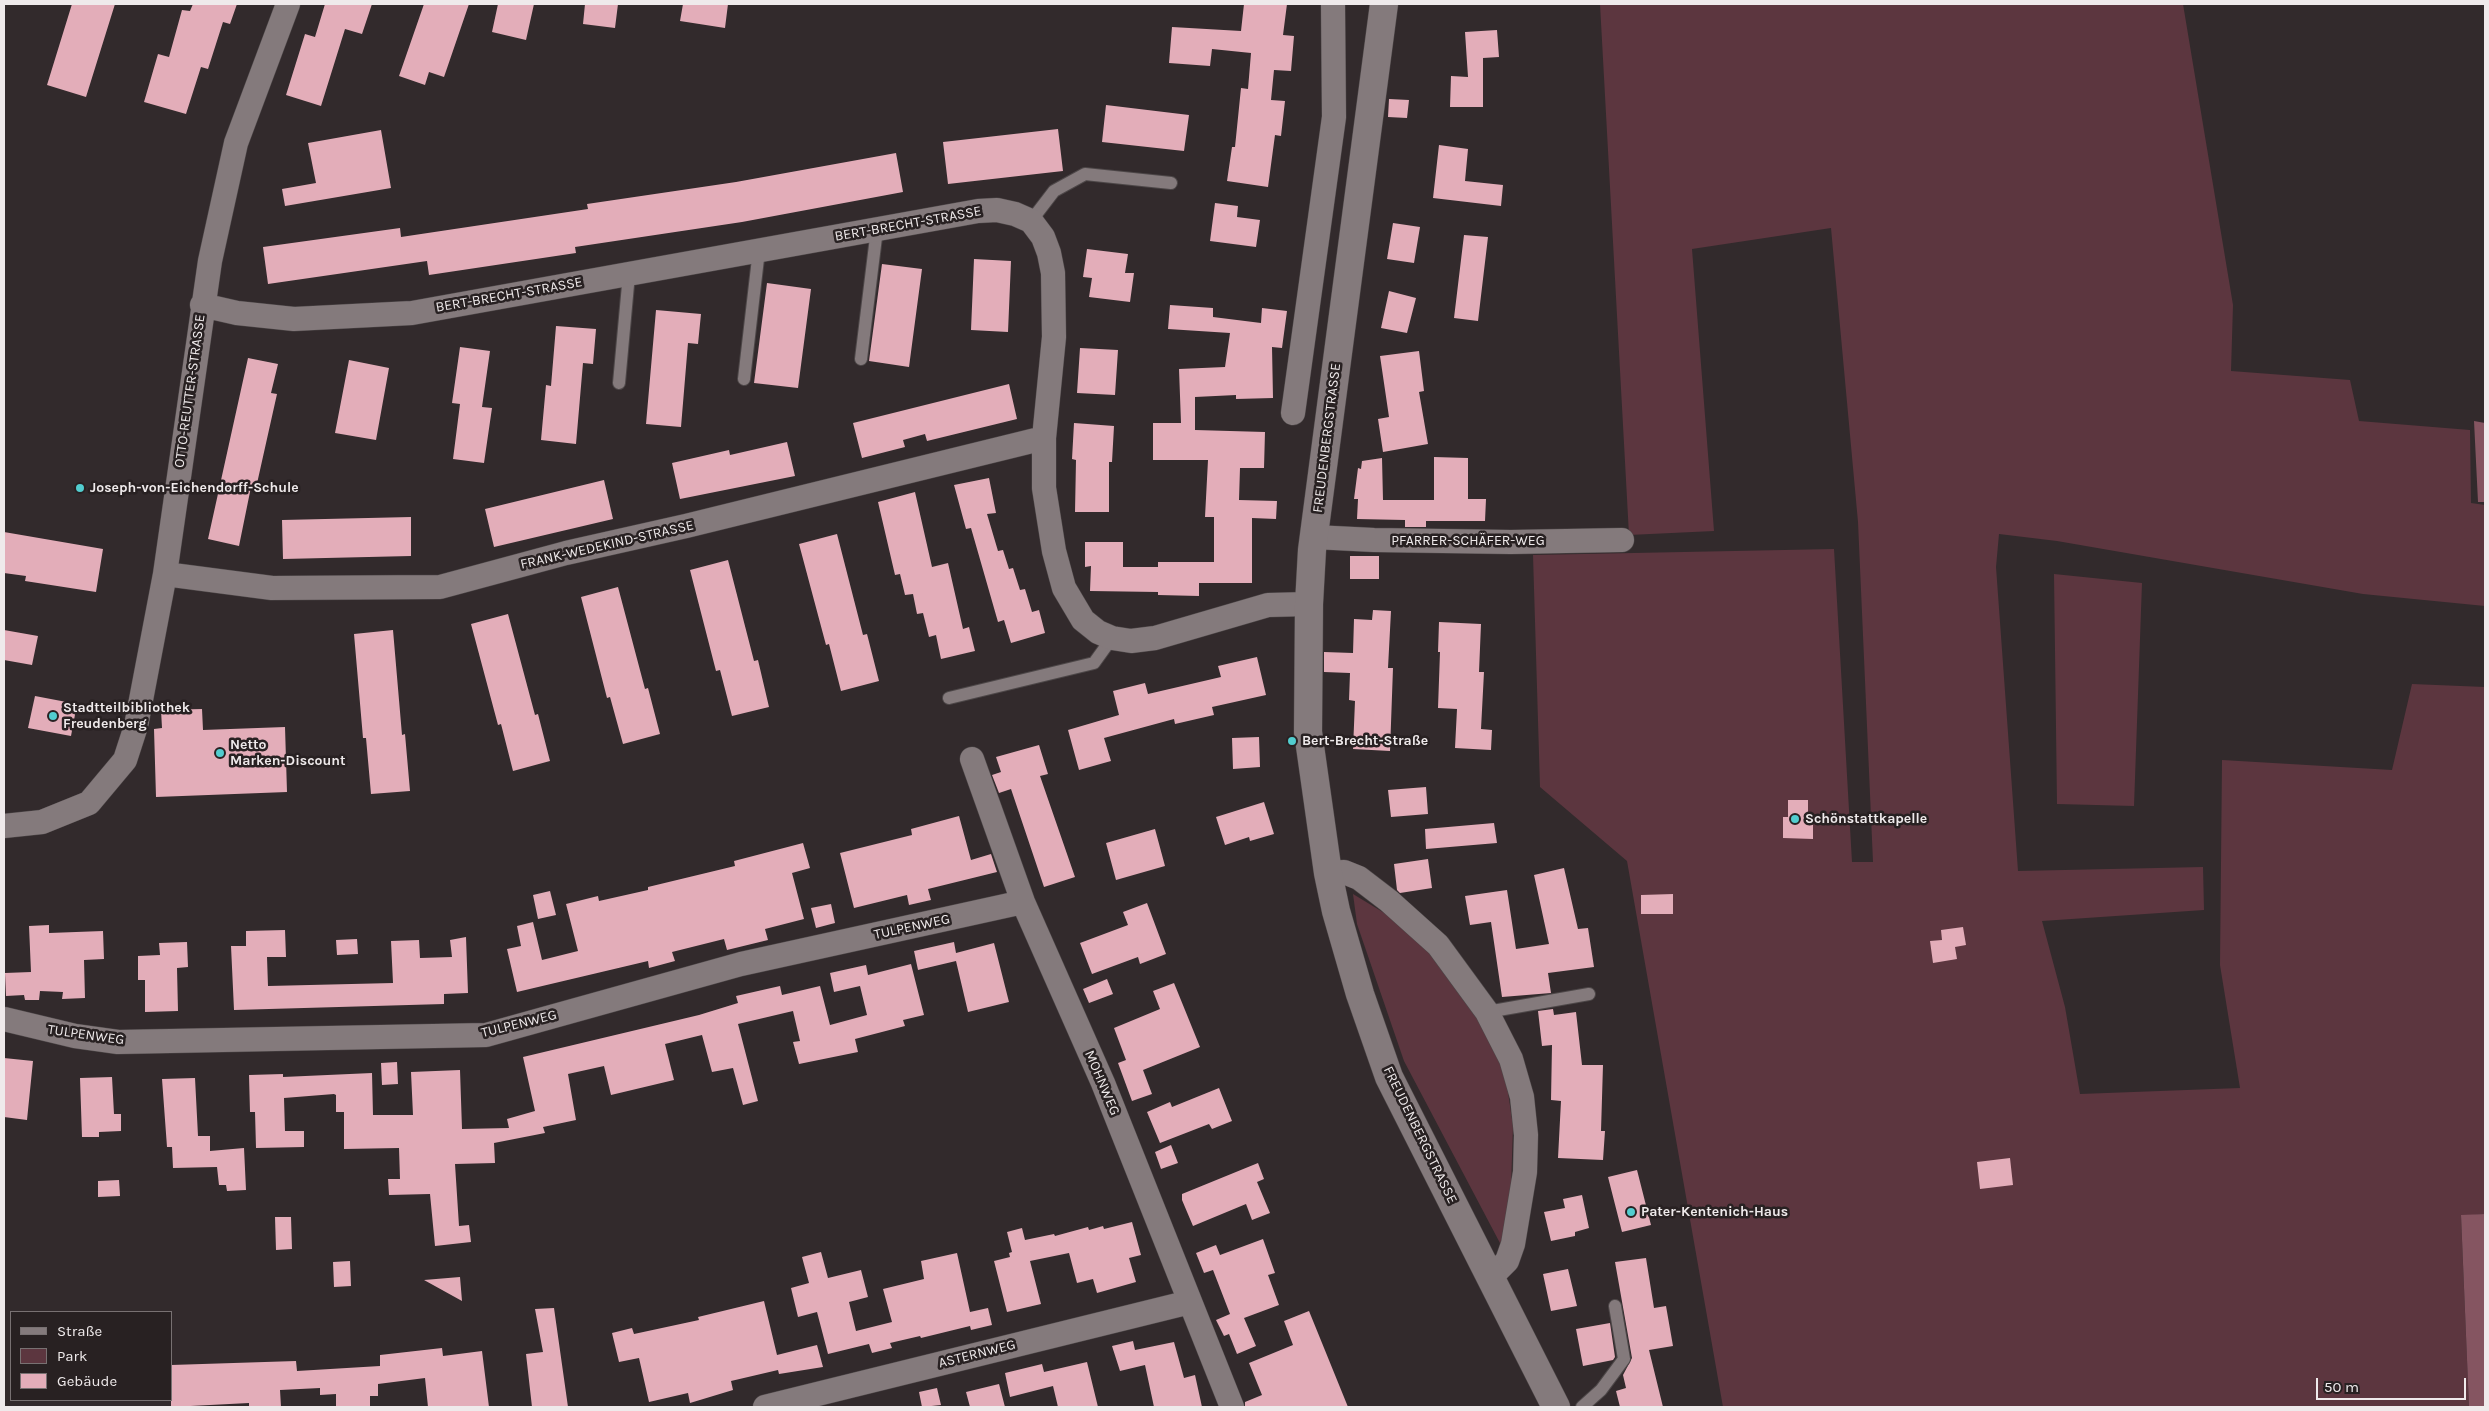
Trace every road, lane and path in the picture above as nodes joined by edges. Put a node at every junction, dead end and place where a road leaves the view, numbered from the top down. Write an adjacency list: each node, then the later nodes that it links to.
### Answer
1 (288, 4): 9 (street, OTTO-REUTTER-STRASSE)
2 (1333, 4): 13 (street)
3 (1384, 4): 15 (street, FREUDENBERGSTRASSE)
4 (1171, 183): 5 (lane)
5 (1031, 221): 6 (street, BERT-BRECHT-STRASSE); 14 (street)
6 (877, 230): 7 (street, BERT-BRECHT-STRASSE); 10 (lane)
7 (759, 250): 8 (street, BERT-BRECHT-STRASSE); 11 (lane)
8 (629, 274): 9 (street, BERT-BRECHT-STRASSE); 12 (lane)
9 (202, 305): 17 (street, OTTO-REUTTER-STRASSE)
10 (861, 359)
11 (744, 379)
12 (619, 383)
13 (1293, 414)
14 (1044, 438): 17 (street, FRANK-WEDEKIND-STRASSE); 19 (street)
15 (1314, 537): 16 (street, PFARRER-SCHÄFER-WEG); 18 (street, FREUDENBERGSTRASSE)
16 (1622, 540)
17 (165, 574): 22 (street, OTTO-REUTTER-STRASSE)
18 (1309, 604): 19 (street); 23 (street, FREUDENBERGSTRASSE)
19 (1112, 638): 20 (lane)
20 (949, 698)
21 (972, 758): 24 (street, MOHNWEG)
22 (4, 826)
23 (1328, 873): 26 (street); 28 (street, FREUDENBERGSTRASSE)
24 (1023, 902): 27 (street, TULPENWEG); 29 (street, MOHNWEG)
25 (1589, 994): 26 (lane)
26 (1487, 1012): 28 (street)
27 (4, 1019)
28 (1492, 1277): 33 (street, FREUDENBERGSTRASSE)
29 (1190, 1302): 31 (street, ASTERNWEG); 32 (street, MOHNWEG)
30 (1615, 1306): 34 (lane)
31 (765, 1407)
32 (1232, 1407)
33 (1556, 1407)
34 (1582, 1407)

